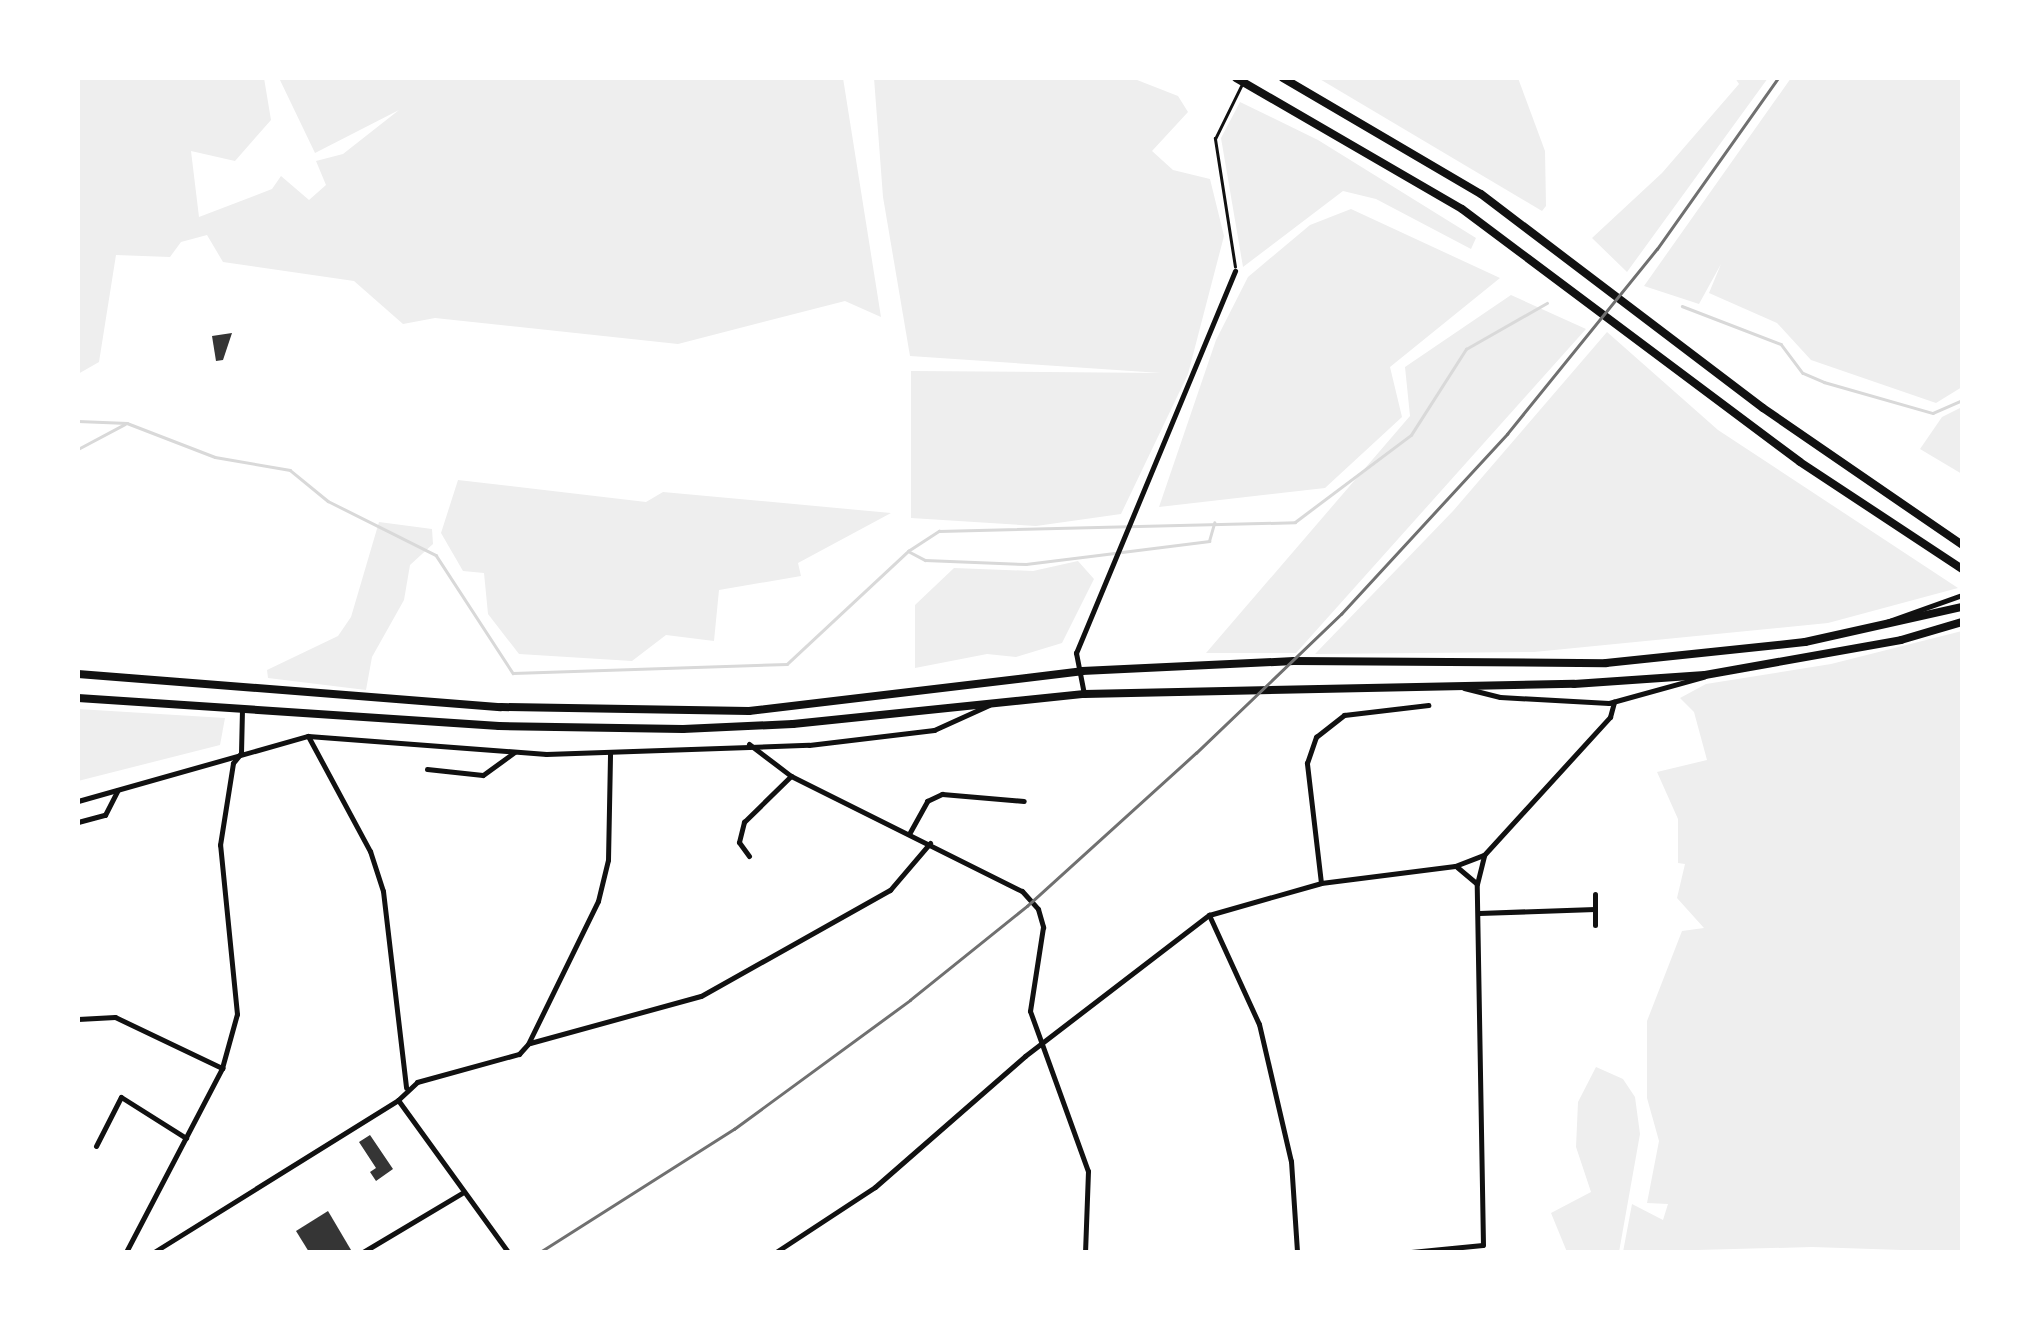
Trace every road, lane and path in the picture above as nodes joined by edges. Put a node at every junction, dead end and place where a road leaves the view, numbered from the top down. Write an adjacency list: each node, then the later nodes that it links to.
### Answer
1 (1236, 78): 6 (highway)
2 (1245, 78): 4 (lane)
3 (1284, 78): 5 (highway)
4 (1235, 272): 11 (street)
5 (1962, 544)
6 (1962, 568)
7 (1962, 594): 10 (street)
8 (1962, 608): 10 (highway)
9 (1962, 622): 13 (highway)
10 (1882, 625): 11 (highway)
11 (1082, 670): 12 (highway); 15 (street)
12 (78, 674)
13 (1705, 675): 14 (highway); 17 (street)
14 (1450, 685): 15 (highway); 17 (street)
15 (1084, 694): 18 (highway)
16 (78, 698): 20 (highway)
17 (1614, 702): 34 (street)
18 (992, 703): 20 (highway); 22 (street)
19 (1428, 705): 37 (street)
20 (242, 709): 24 (street)
21 (308, 736): 23 (street); 24 (street); 48 (street)
22 (747, 742): 25 (street); 27 (street)
23 (514, 752): 25 (street); 26 (street)
24 (241, 753): 28 (street); 47 (street)
25 (610, 753): 45 (street)
26 (427, 769)
27 (790, 776): 32 (street); 35 (street)
28 (118, 789): 29 (street); 31 (street)
29 (78, 801)
30 (1024, 801): 32 (street)
31 (78, 822)
32 (909, 834): 33 (street)
33 (930, 843): 45 (street); 46 (street)
34 (1484, 855): 36 (street); 38 (street)
35 (749, 856)
36 (1456, 866): 37 (street); 38 (street)
37 (1321, 883): 42 (street)
38 (1477, 884): 41 (street)
39 (1594, 894): 40 (street)
40 (1595, 909): 41 (street); 43 (street)
41 (1479, 913): 53 (street)
42 (1210, 916): 46 (street); 60 (street)
43 (1595, 924)
44 (78, 1019): 47 (street)
45 (528, 1044): 48 (street)
46 (1038, 1046): 58 (street); 59 (street)
47 (222, 1068): 50 (street)
48 (406, 1088): 49 (street)
49 (398, 1100): 52 (street); 55 (street)
50 (186, 1138): 51 (street); 54 (street)
51 (96, 1146)
52 (462, 1193): 56 (street); 57 (street)
53 (1482, 1249): 61 (street)
54 (126, 1252)
55 (154, 1252)
56 (364, 1252)
57 (508, 1252)
58 (776, 1252)
59 (1085, 1252)
60 (1297, 1252)
61 (1411, 1252)

